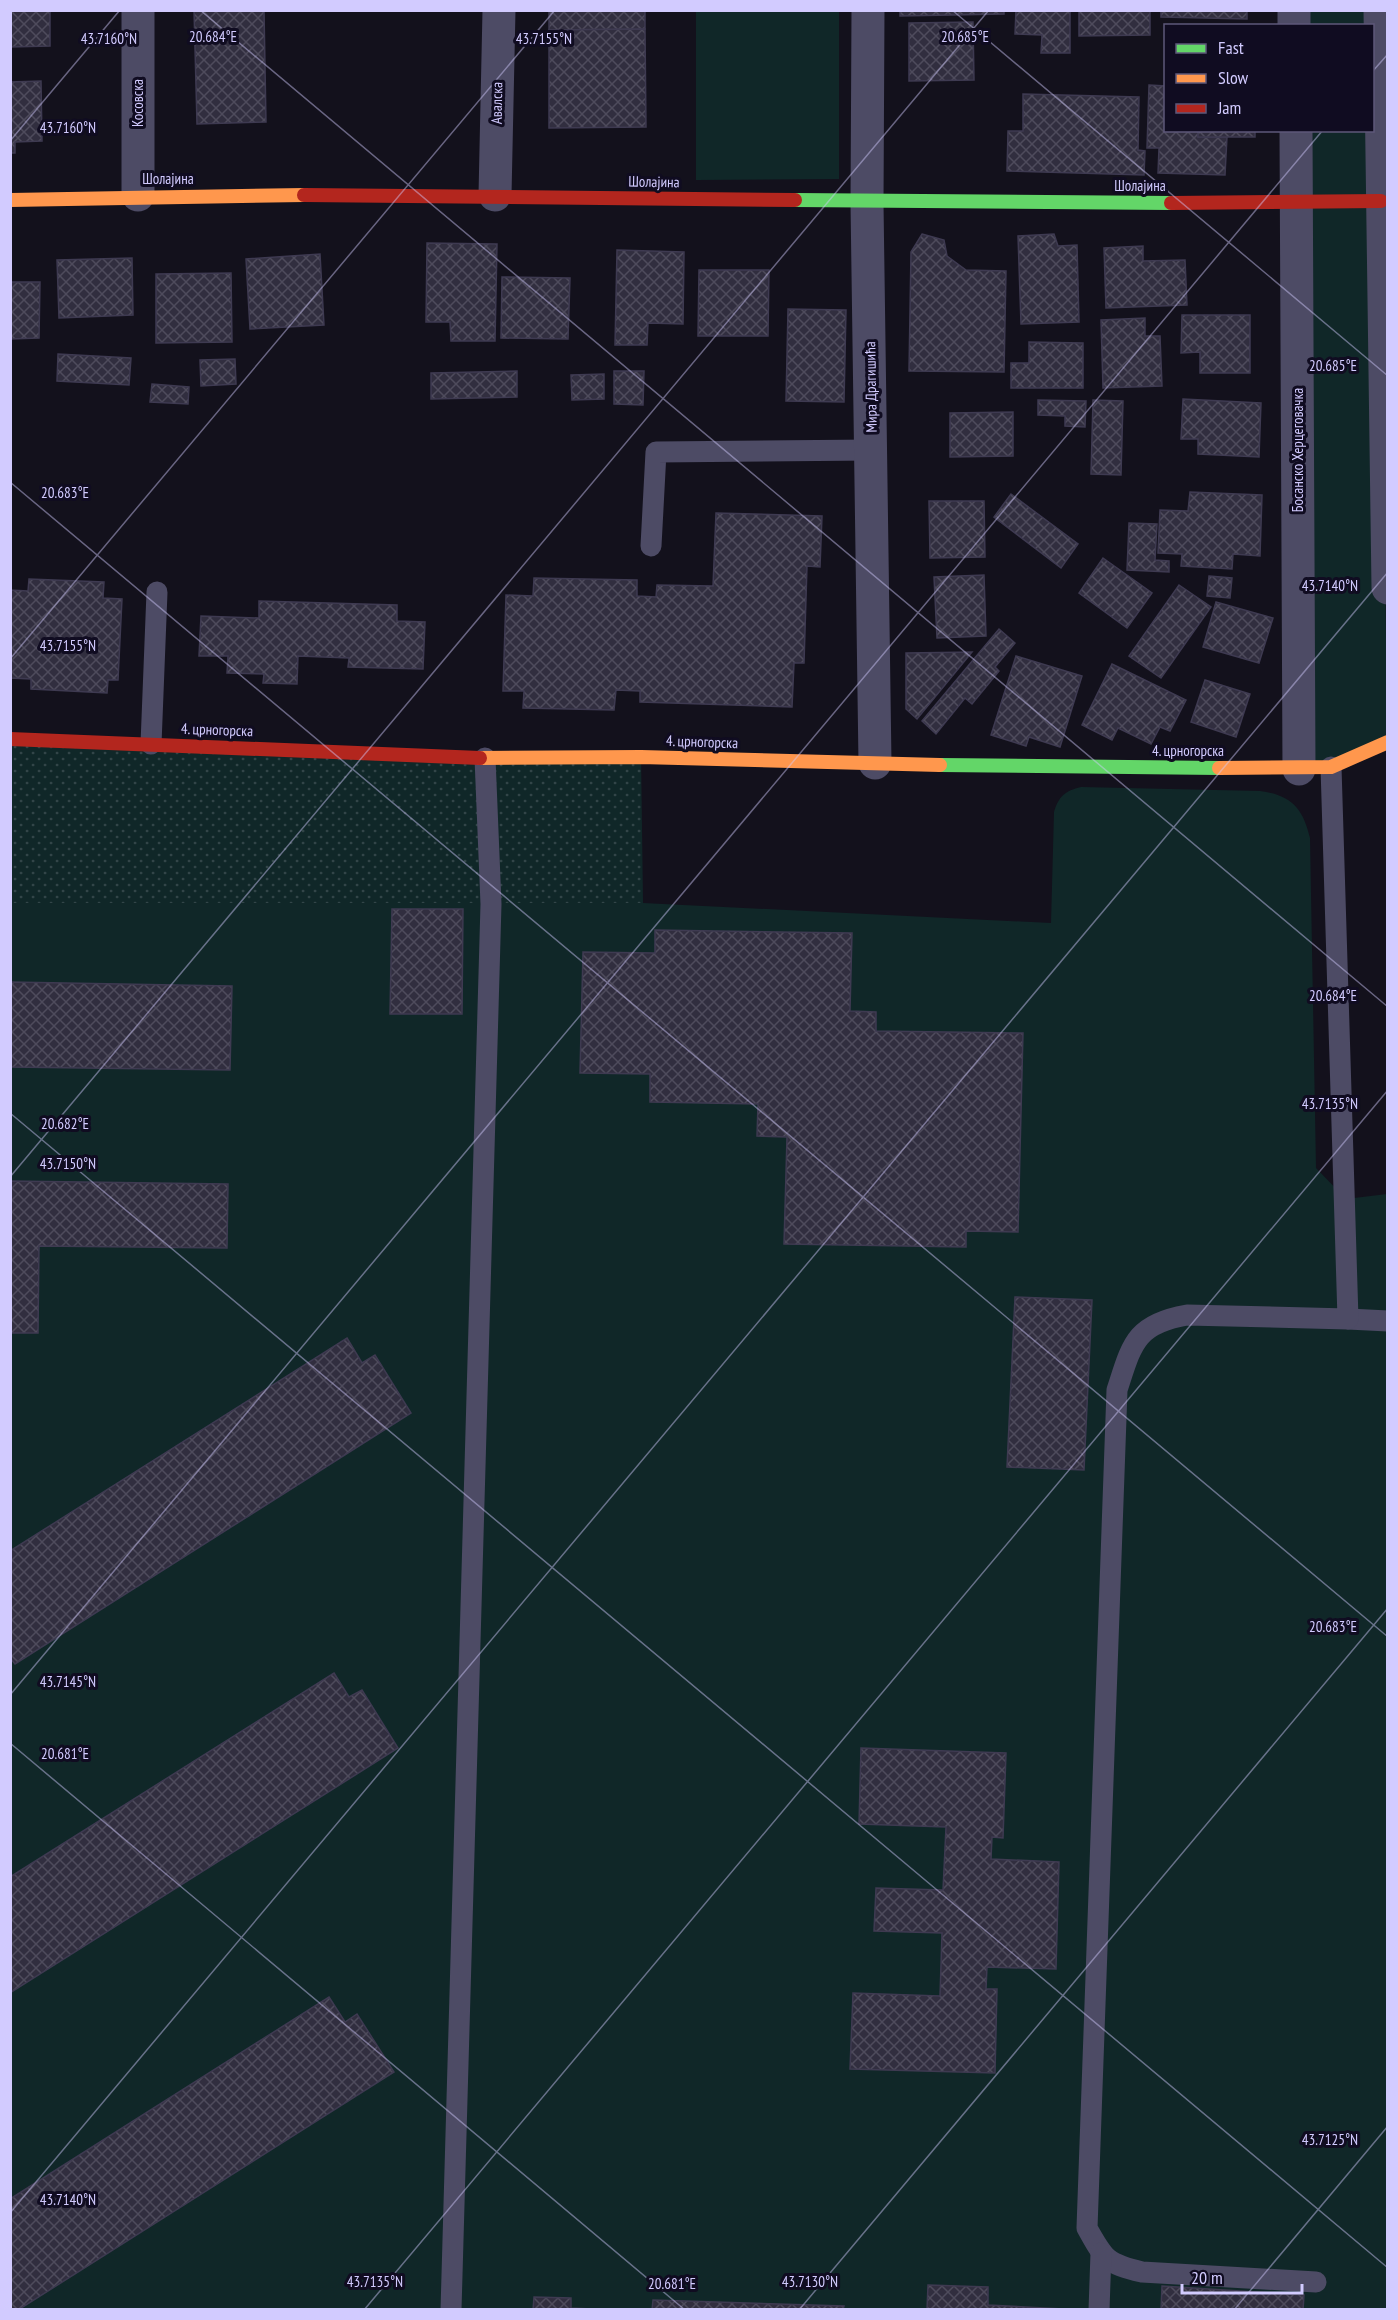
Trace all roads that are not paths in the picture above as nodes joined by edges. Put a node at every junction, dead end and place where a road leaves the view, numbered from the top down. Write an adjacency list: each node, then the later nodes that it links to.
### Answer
1 (138, 10): 6 (street, Косовска)
2 (499, 10): 7 (street, Авалска)
3 (868, 10): 10 (street, Мира Драгишића)
4 (1380, 10): 9 (street)
5 (1296, 132): 11 (street, Босанско Херцеговачка)
6 (138, 195): 7 (street, Шолајина); 8 (street, Шолајина)
7 (495, 195): 10 (street, Шолајина)
8 (10, 200)
9 (1381, 201): 11 (street, Шолајина); 14 (street)
10 (867, 203): 11 (street, Шолајина); 12 (street, Мира Драгишића)
11 (1297, 203): 22 (street, Босанско Херцеговачка)
12 (872, 450): 13 (lane); 20 (street, Мира Драгишића)
13 (651, 546)
14 (1388, 588)
15 (157, 592): 18 (lane)
16 (10, 739): 18 (street, 4. црногорска)
17 (1388, 742): 21 (street, 4. црногорска)
18 (151, 744): 19 (street, 4. црногорска)
19 (484, 758): 20 (street, 4. црногорска); 27 (lane)
20 (875, 763): 22 (street, 4. црногорска)
21 (1331, 767): 22 (street, 4. црногорска); 23 (lane)
22 (1299, 769)
23 (1348, 1319): 24 (lane); 25 (lane)
24 (1388, 1321)
25 (1101, 2253): 26 (lane); 28 (lane)
26 (1316, 2282)
27 (451, 2310)
28 (1099, 2310)

